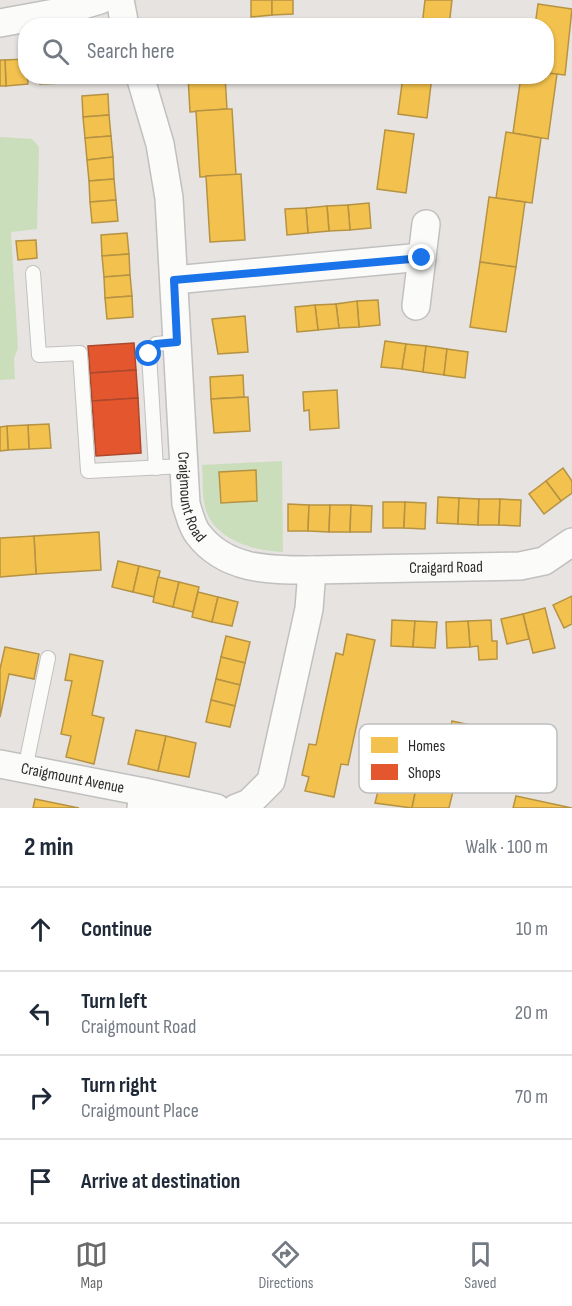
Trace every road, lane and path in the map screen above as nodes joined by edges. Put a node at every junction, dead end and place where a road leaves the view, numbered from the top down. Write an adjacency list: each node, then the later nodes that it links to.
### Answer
1 (100, 0): 3 (street)
2 (120, 0): 4 (street)
3 (24, 18)
4 (123, 18)
5 (18, 19): 6 (street)
6 (0, 22)
7 (142, 84): 11 (street, Craigmount Road)
8 (426, 224): 9 (street)
9 (422, 258): 11 (street); 12 (street)
10 (33, 273): 15 (lane)
11 (174, 280): 13 (street, Craigmount Road)
12 (416, 306)
13 (177, 342): 14 (street, Craigmount Road); 15 (lane)
14 (184, 466): 15 (lane); 17 (street, Craigmount Road)
15 (156, 468)
16 (572, 542): 17 (street, Craigard Road)
17 (312, 570): 21 (street)
18 (48, 658): 19 (lane)
19 (12, 766): 20 (street, Craigmount Avenue)
20 (142, 800): 22 (street)
21 (248, 806)
22 (216, 808)

